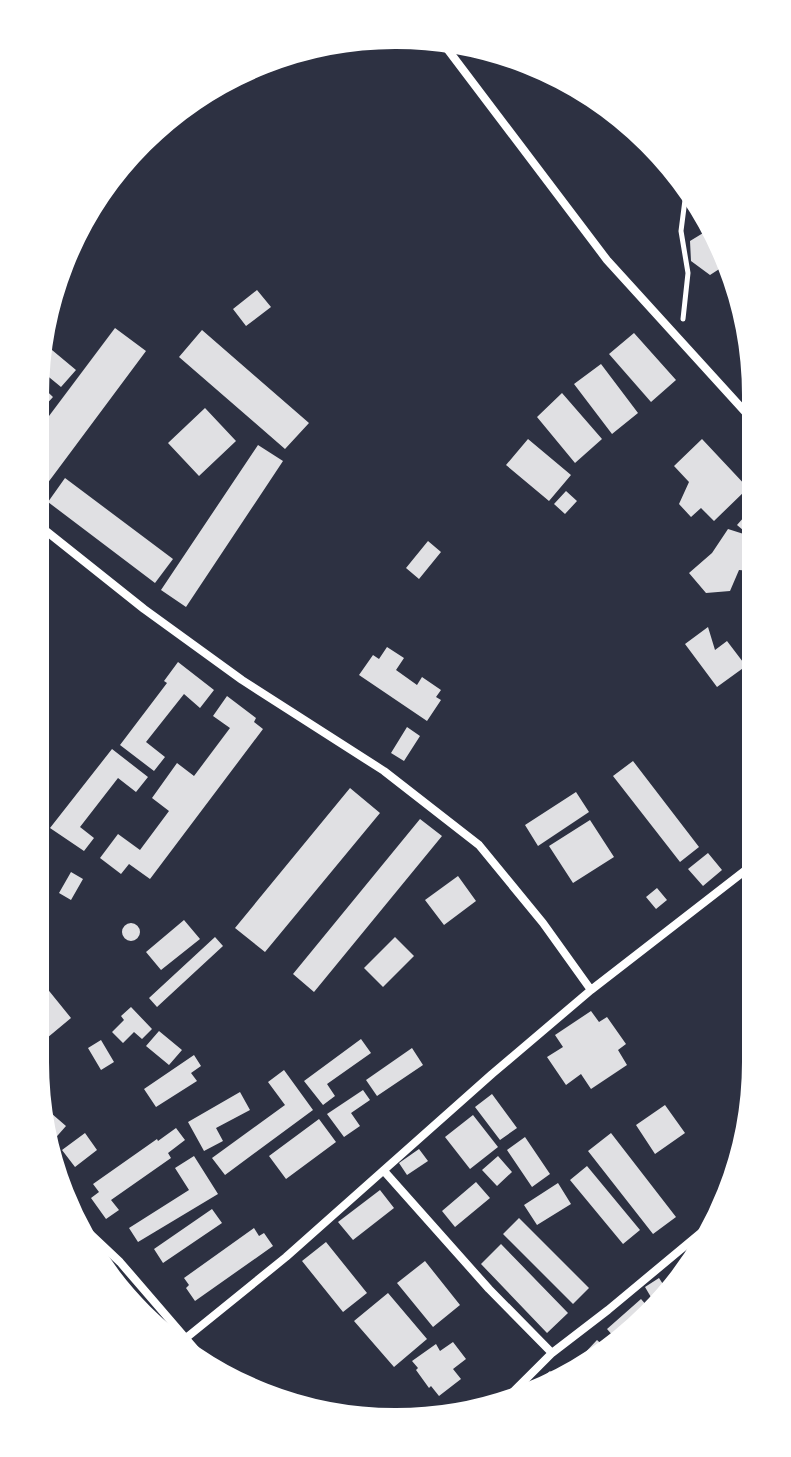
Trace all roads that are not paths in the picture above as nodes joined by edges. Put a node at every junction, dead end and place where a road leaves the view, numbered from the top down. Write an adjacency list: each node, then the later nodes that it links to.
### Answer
1 (447, 48): 2 (street)
2 (747, 414)
3 (44, 529): 5 (street)
4 (747, 869): 5 (street)
5 (591, 990): 6 (street)
6 (384, 1171): 9 (street); 11 (street)
7 (704, 1230): 11 (street)
8 (88, 1232): 9 (street)
9 (186, 1338): 10 (street)
10 (199, 1353)
11 (552, 1353): 12 (street)
12 (513, 1392)

